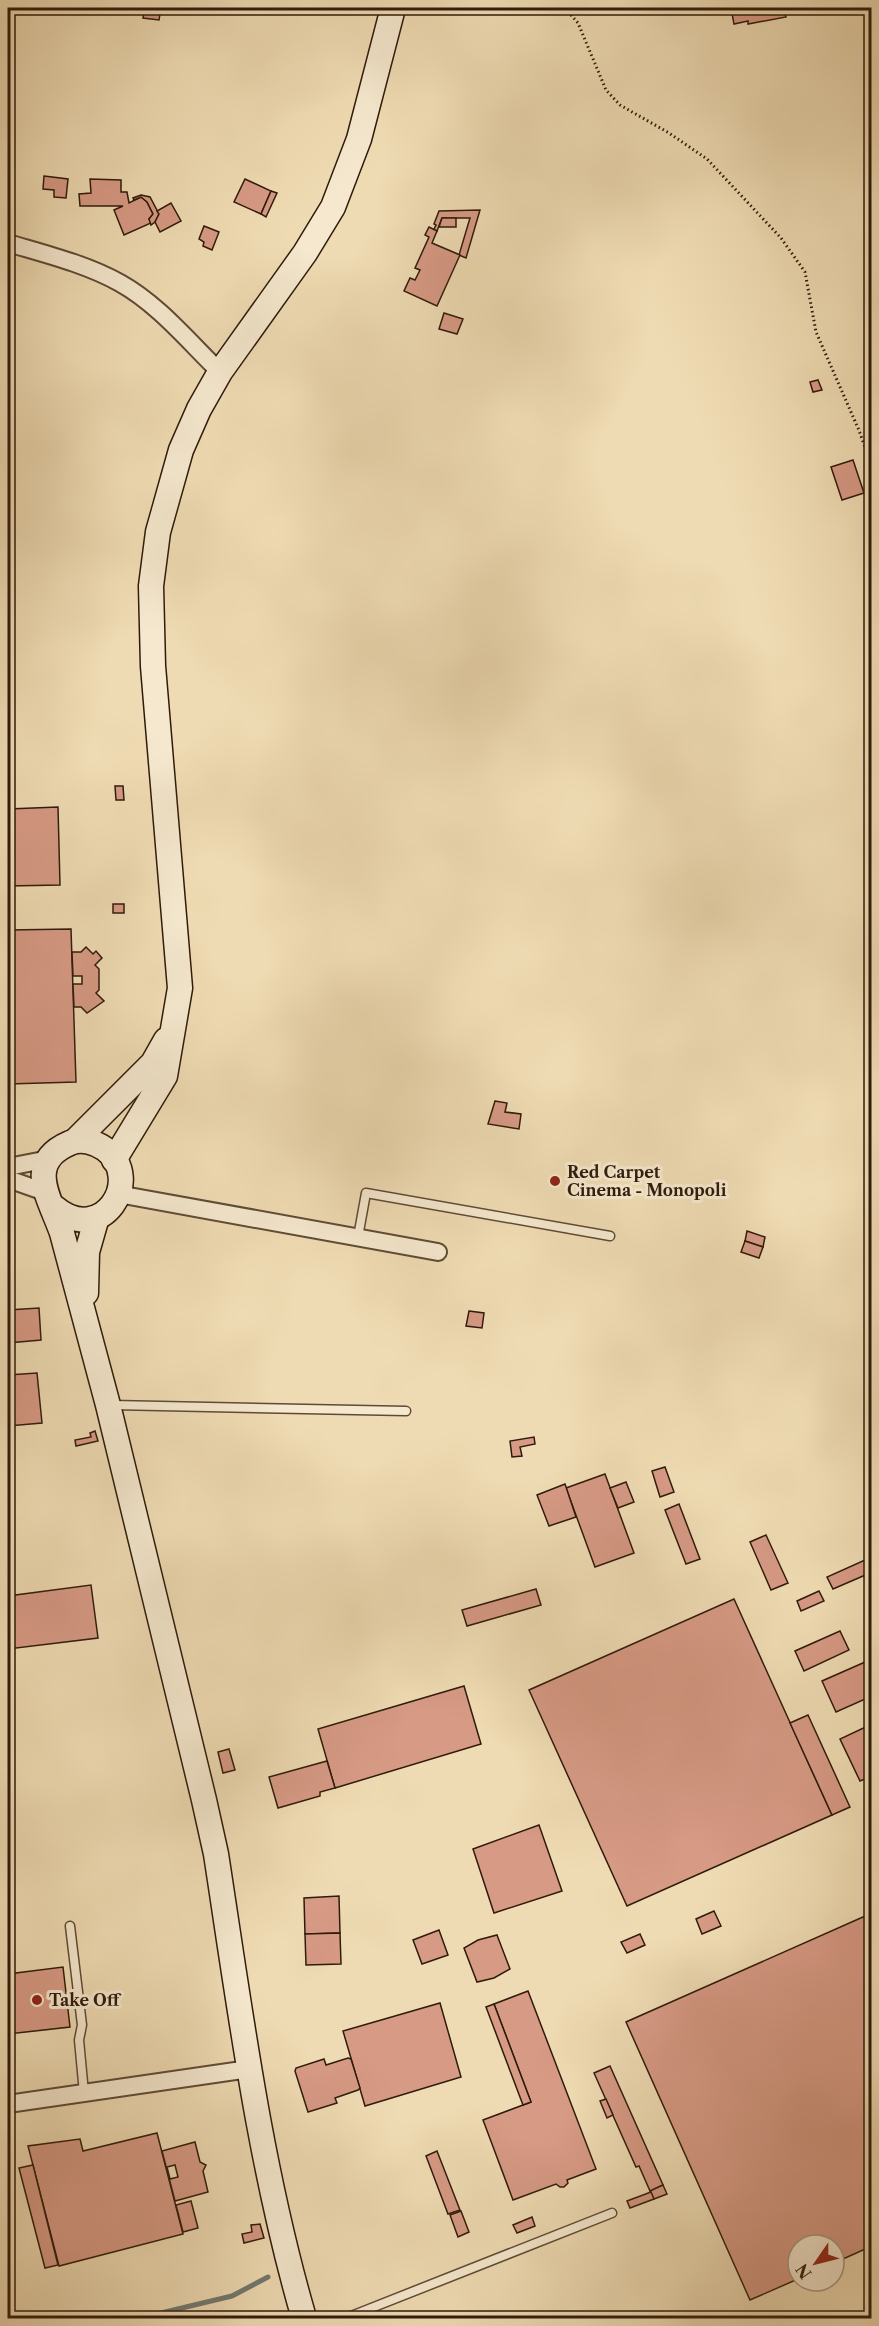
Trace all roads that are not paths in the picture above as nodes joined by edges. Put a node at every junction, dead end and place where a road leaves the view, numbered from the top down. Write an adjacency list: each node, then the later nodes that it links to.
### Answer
1 (393, 8): 3 (street)
2 (8, 243): 3 (street)
3 (220, 372): 4 (street)
4 (172, 1030): 5 (street); 7 (street)
5 (76, 1140): 6 (street); 7 (street)
6 (49, 1159): 8 (street); 11 (street)
7 (114, 1161): 10 (street)
8 (8, 1167)
9 (8, 1179): 11 (street)
10 (118, 1194): 12 (street); 14 (street)
11 (49, 1200): 12 (street); 16 (street)
12 (97, 1217): 16 (street)
13 (610, 1236): 14 (lane)
14 (357, 1237): 15 (street)
15 (438, 1252)
16 (85, 1316): 17 (street)
17 (108, 1405): 18 (lane); 20 (street)
18 (406, 1411)
19 (70, 1926): 21 (lane)
20 (249, 2069): 21 (street); 24 (street)
21 (84, 2093): 22 (street)
22 (8, 2104)
23 (612, 2213): 25 (lane)
24 (304, 2319)
25 (346, 2319)

